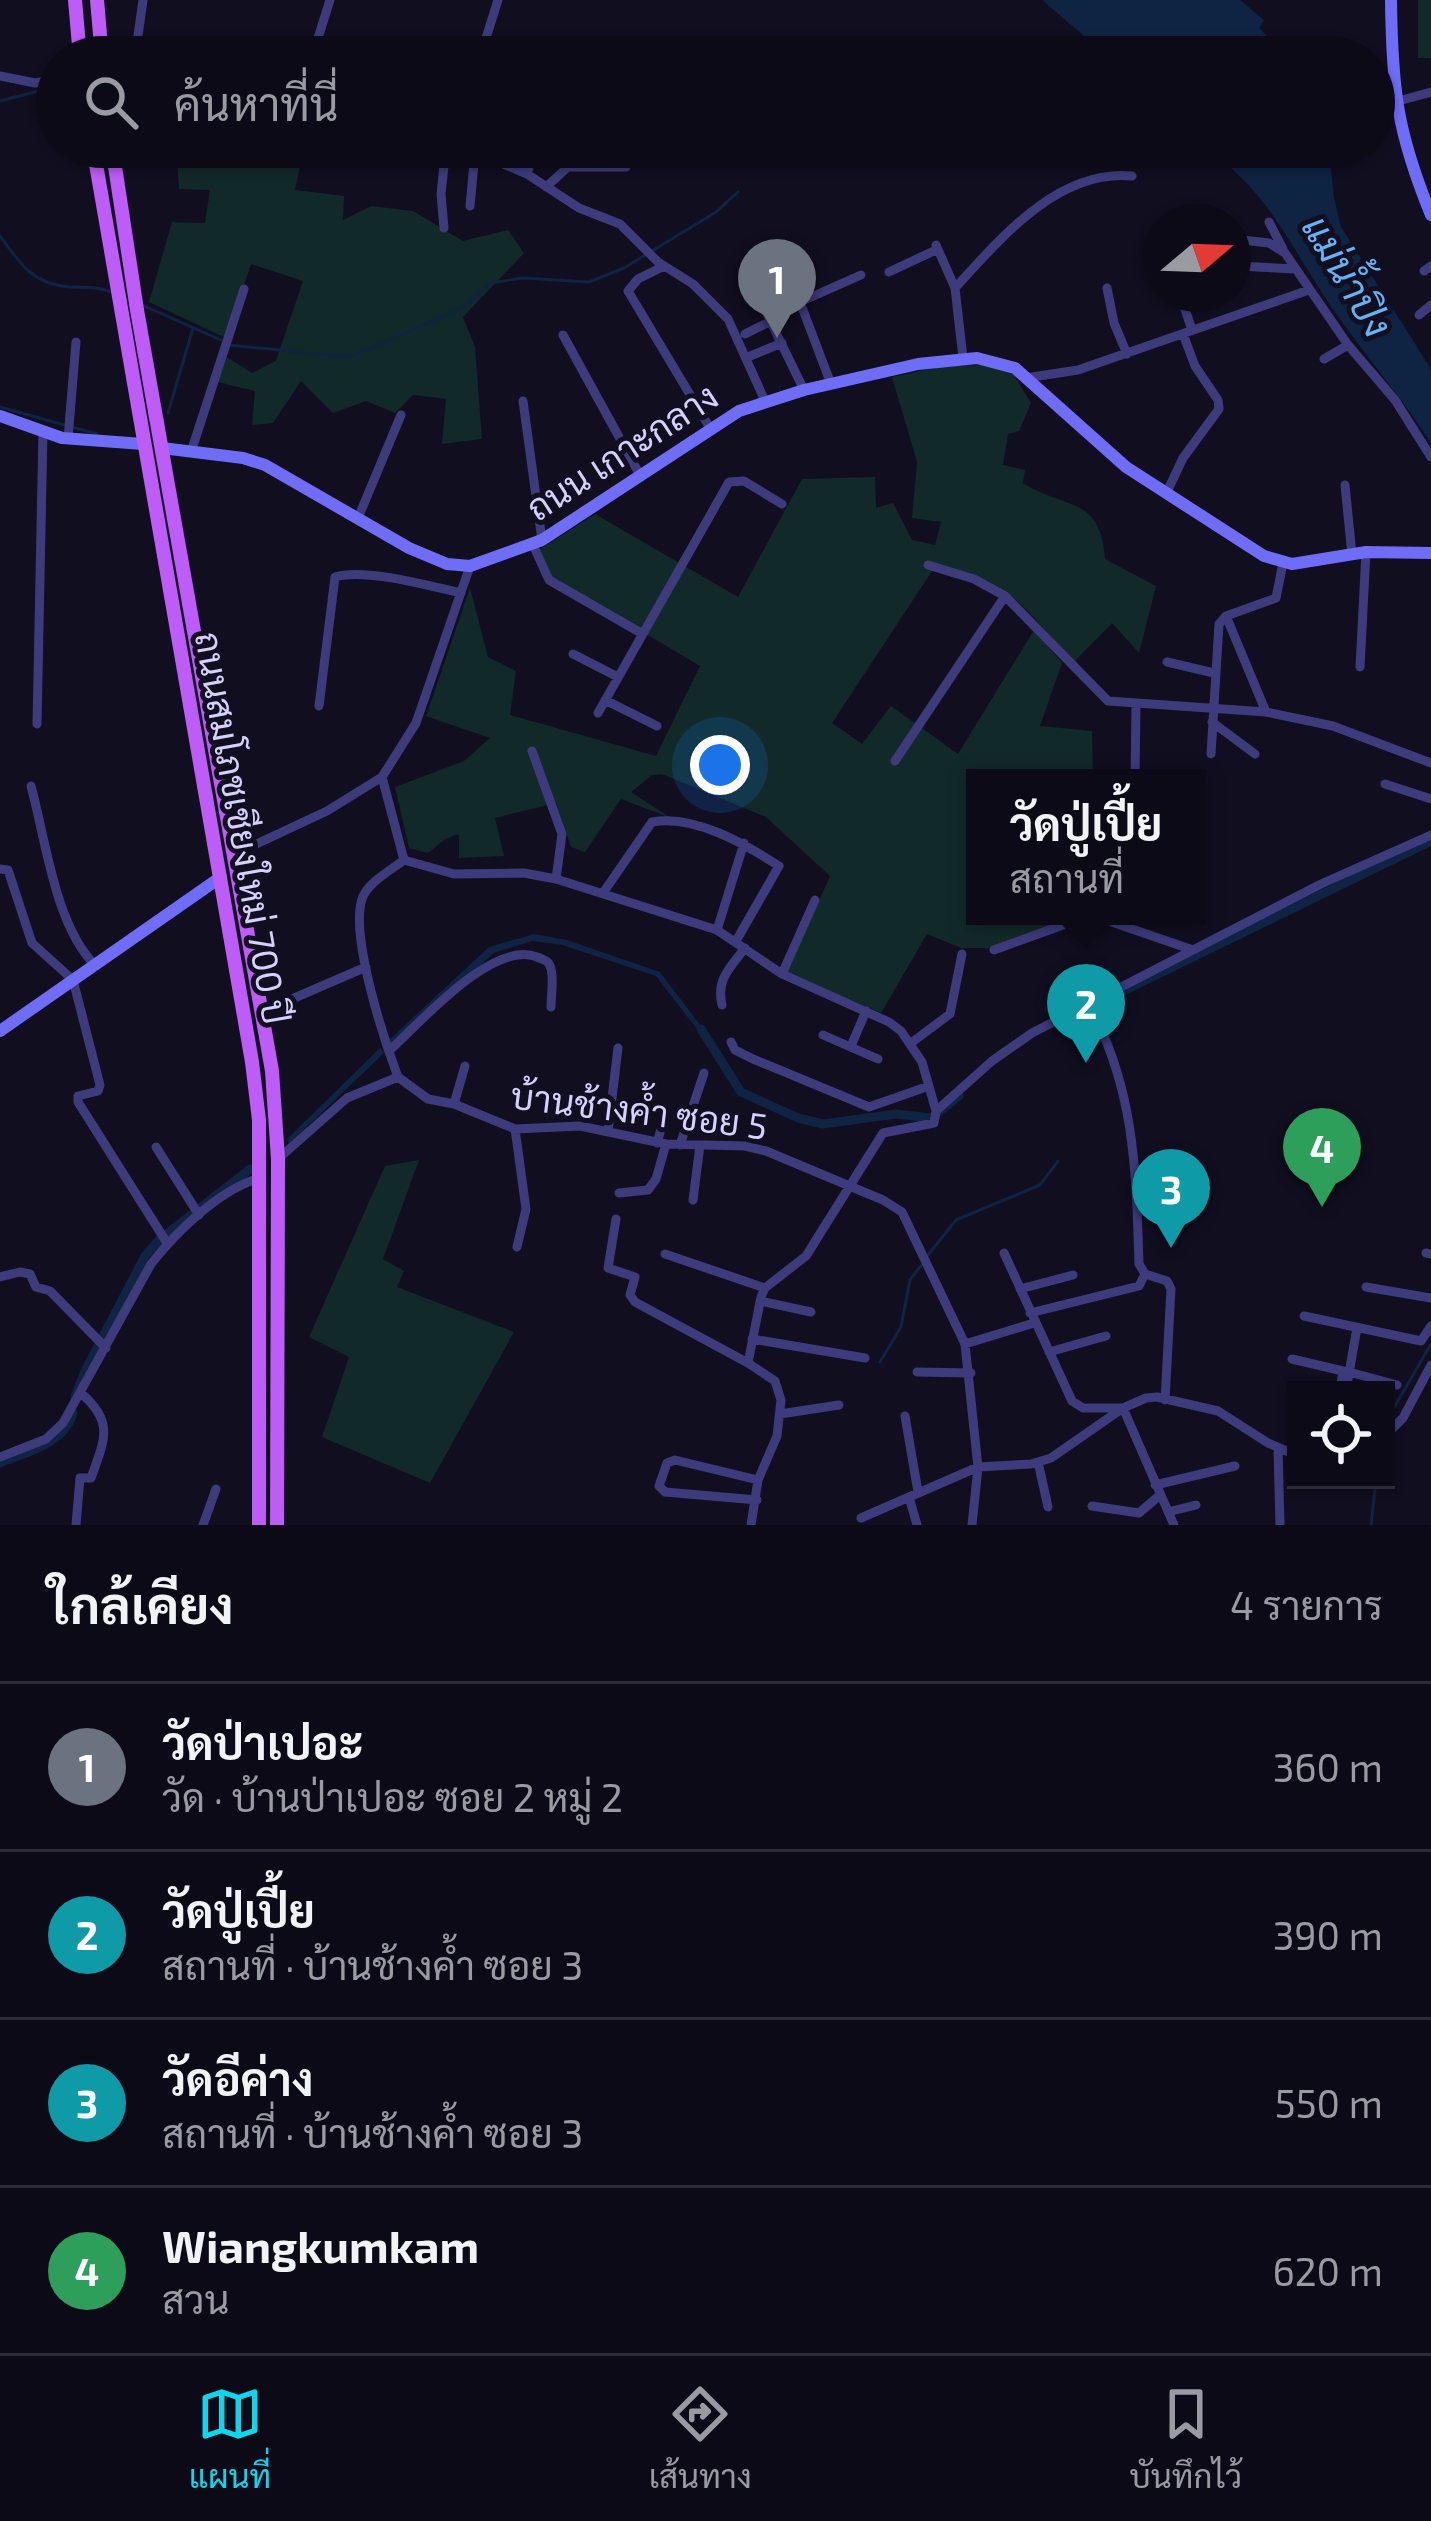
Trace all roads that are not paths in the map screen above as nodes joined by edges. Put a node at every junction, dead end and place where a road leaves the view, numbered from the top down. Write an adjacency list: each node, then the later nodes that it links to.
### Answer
1 (70, 0): 7 (main road)
2 (99, 0): 8 (main road)
3 (142, 0): 9 (street)
4 (330, 0): 10 (street)
5 (498, 0): 11 (street)
6 (1391, 0): 12 (street)
7 (77, 36)
8 (100, 36)
9 (138, 36)
10 (319, 36)
11 (487, 36)
12 (1392, 36)
13 (0, 76): 14 (street)
14 (36, 82)
15 (1431, 92): 16 (street)
16 (1395, 102): 27 (street)
17 (96, 168): 71 (main road, ถนนสมโภชเชียงใหม่ 700 ปี)
18 (115, 168): 72 (main road, ถนนสมโภชเชียงใหม่ 700 ปี)
19 (444, 168): 32 (street)
20 (474, 168): 29 (street)
21 (515, 168): 25 (street)
22 (529, 168): 25 (street)
23 (567, 168): 28 (street)
24 (1431, 172): 27 (street)
25 (527, 174): 28 (street)
26 (1132, 176): 40 (street)
27 (1416, 178): 30 (street)
28 (546, 187): 35 (street)
29 (470, 206)
30 (1431, 215)
31 (1269, 222): 34 (street)
32 (444, 228)
33 (1251, 241): 34 (street)
34 (1285, 253): 37 (street)
35 (664, 266): 56 (street); 68 (street)
36 (1251, 267): 37 (street)
37 (1296, 269): 43 (street)
38 (889, 272): 40 (street)
39 (861, 275): 61 (street)
40 (955, 288): 57 (street)
41 (1107, 288): 55 (street)
42 (244, 289): 73 (street)
43 (1309, 290): 49 (street); 54 (street)
44 (1431, 305): 47 (street)
45 (764, 306): 48 (street)
46 (1184, 312): 49 (street)
47 (1418, 315)
48 (771, 321): 50 (street); 53 (street)
49 (1188, 332): 55 (street); 77 (street)
50 (745, 334)
51 (563, 335): 75 (street)
52 (76, 342): 70 (street)
53 (782, 344): 56 (street); 62 (street)
54 (1348, 345): 58 (street); 74 (street)
55 (1127, 354): 59 (street)
56 (748, 357): 65 (street)
57 (963, 358): 60 (street, ถนน เกาะกลาง); 61 (street, ถนน เกาะกลาง)
58 (1324, 359)
59 (1051, 374): 60 (street); 63 (street)
60 (1026, 378): 63 (street, ถนน เกาะกลาง)
61 (831, 384): 62 (street, ถนน เกาะกลาง)
62 (804, 390): 65 (street, ถนน เกาะกลาง)
63 (1040, 391): 77 (street, ถนน เกาะกลาง)
64 (523, 401): 80 (street)
65 (765, 401): 68 (street, ถนน เกาะกลาง)
66 (401, 415): 79 (street)
67 (0, 416): 69 (street)
68 (710, 428): 75 (street, ถนน เกาะกลาง)
69 (43, 431): 70 (street); 102 (street)
70 (68, 439): 71 (street)
71 (143, 444): 119 (main road, ถนนสมโภชเชียงใหม่ 700 ปี)
72 (162, 448): 73 (street); 116 (main road, ถนนสมโภชเชียงใหม่ 700 ปี)
73 (191, 452): 79 (street)
74 (1431, 457)
75 (641, 477): 80 (street, ถนน เกาะกลาง)
76 (1346, 484): 81 (street)
77 (1166, 494): 83 (street, ถนน เกาะกลาง)
78 (782, 504): 89 (street)
79 (358, 518): 85 (street)
80 (537, 542): 85 (street, ถนน เกาะกลาง); 89 (street)
81 (1359, 553): 82 (street); 83 (street); 92 (street)
82 (1431, 553)
83 (1283, 563): 88 (street)
84 (928, 565): 87 (street)
85 (470, 566): 86 (street)
86 (461, 593): 97 (street); 110 (street)
87 (1005, 596): 96 (street); 107 (street)
88 (1226, 616): 93 (street); 99 (street)
89 (641, 633): 94 (street)
90 (573, 654): 94 (street)
91 (1167, 662): 93 (street)
92 (1360, 667)
93 (1214, 673): 98 (street)
94 (618, 676): 95 (street)
95 (605, 700): 100 (street); 103 (street)
96 (1136, 705): 98 (street); 109 (street)
97 (319, 706)
98 (1212, 707): 99 (street); 101 (street)
99 (1266, 712): 108 (street)
100 (598, 713)
101 (1212, 722): 105 (street); 106 (street)
102 (37, 724)
103 (656, 726)
104 (532, 751): 120 (street)
105 (1211, 754)
106 (1255, 754)
107 (895, 761)
108 (1431, 764)
109 (1136, 769)
110 (382, 777): 116 (street); 117 (street)
111 (1384, 784): 113 (street)
112 (31, 787): 132 (street)
113 (1431, 799)
114 (1431, 835): 130 (street)
115 (744, 842): 121 (street); 126 (street); 128 (street)
116 (235, 854): 162 (main road, ถนนสมโภชเชียงใหม่ 700 ปี)
117 (404, 860): 120 (street); 133 (street)
118 (0, 868): 135 (street)
119 (220, 877): 132 (street); 163 (main road, ถนนสมโภชเชียงใหม่ 700 ปี)
120 (556, 879): 121 (street)
121 (603, 893): 126 (street)
122 (815, 900): 134 (street)
123 (1067, 925): 129 (street)
124 (1118, 925): 127 (street)
125 (1134, 925): 127 (street)
126 (717, 930): 128 (street)
127 (1134, 931): 130 (street)
128 (741, 945): 134 (street); 137 (street)
129 (994, 950)
130 (1193, 950): 139 (street)
131 (962, 954): 144 (street)
132 (95, 964): 135 (street)
133 (366, 967): 136 (street); 147 (street)
134 (782, 974): 140 (street)
135 (73, 980): 141 (street); 169 (street)
136 (292, 999)
137 (722, 1005)
138 (551, 1007): 147 (street)
139 (1091, 1007): 154 (street); 173 (street)
140 (866, 1011): 144 (street); 145 (street)
141 (0, 1031)
142 (823, 1036): 145 (street)
143 (731, 1042): 152 (street)
144 (911, 1043): 152 (street)
145 (851, 1046): 148 (street)
146 (618, 1048): 157 (street)
147 (389, 1052): 151 (street)
148 (878, 1060)
149 (464, 1066): 153 (street)
150 (704, 1073): 159 (street)
151 (398, 1078): 153 (street, บ้านช้างค้ำ ซอย 5); 162 (street)
152 (929, 1086): 154 (street)
153 (454, 1104): 156 (street, บ้านช้างค้ำ ซอย 5)
154 (936, 1114): 164 (street)
155 (664, 1115): 158 (street)
156 (515, 1129): 157 (street, บ้านช้างค้ำ ซอย 5); 170 (street)
157 (608, 1131): 158 (street, บ้านช้างค้ำ ซอย 5)
158 (662, 1144): 159 (street, บ้านช้างค้ำ ซอย 5); 165 (street)
159 (680, 1145): 160 (street, บ้านช้างค้ำ ซอย 5)
160 (700, 1145): 164 (street, บ้านช้างค้ำ ซอย 5); 166 (street)
161 (156, 1147): 167 (street)
162 (278, 1159): 229 (main road, ถนนสมโภชเชียงใหม่ 700 ปี)
163 (259, 1178): 167 (street); 228 (main road, ถนนสมโภชเชียงใหม่ 700 ปี)
164 (850, 1187): 177 (street); 188 (street, บ้านช้างค้ำ ซอย 5)
165 (619, 1193)
166 (693, 1199)
167 (199, 1216): 169 (street)
168 (616, 1219): 193 (street)
169 (167, 1243): 189 (street)
170 (517, 1247)
171 (1004, 1253): 178 (street)
172 (665, 1254): 177 (street)
173 (1145, 1274): 183 (street); 202 (street)
174 (1073, 1275): 178 (street)
175 (0, 1277): 189 (street)
176 (1366, 1287): 179 (street)
177 (765, 1288): 180 (street)
178 (1020, 1289): 183 (street)
179 (1431, 1298)
180 (760, 1300): 181 (street); 187 (street)
181 (811, 1312)
182 (1304, 1316): 185 (street)
183 (1032, 1318): 188 (street); 190 (street)
184 (1431, 1326): 185 (street)
185 (1357, 1328): 196 (street)
186 (1106, 1336): 190 (street)
187 (752, 1339): 191 (street); 193 (street)
188 (965, 1344): 197 (street, บ้านช้างค้ำ ซอย 5)
189 (106, 1348): 201 (street)
190 (1049, 1352): 204 (street)
191 (865, 1358)
192 (1292, 1359): 198 (street)
193 (748, 1363): 205 (street)
194 (1431, 1365): 207 (street)
195 (917, 1372): 197 (street)
196 (1349, 1372): 199 (street); 200 (street)
197 (970, 1373): 213 (street, บ้านช้างค้ำ ซอย 5)
198 (1343, 1381)
199 (1346, 1381)
200 (1397, 1385)
201 (82, 1394): 210 (street); 226 (street)
202 (1165, 1400): 204 (street); 208 (street)
203 (839, 1405): 205 (street)
204 (1123, 1408): 211 (street); 216 (street)
205 (780, 1414): 214 (street)
206 (904, 1416): 217 (street)
207 (1395, 1426)
208 (1278, 1448): 209 (street); 234 (street)
209 (1287, 1452)
210 (0, 1456)
211 (1038, 1462): 213 (street); 221 (street)
212 (1235, 1466): 216 (street)
213 (978, 1467): 217 (street); 232 (street, บ้านช้างค้ำ ซอย 5)
214 (758, 1480): 218 (street); 218 (street)
215 (216, 1489): 227 (street)
216 (1158, 1490): 220 (street); 223 (street)
217 (913, 1494): 222 (street); 231 (street)
218 (757, 1501): 230 (street)
219 (1196, 1504): 223 (street)
220 (1092, 1506)
221 (1048, 1507)
222 (882, 1510): 224 (street); 225 (street)
223 (1168, 1512): 233 (street)
224 (861, 1518)
225 (886, 1522)
226 (76, 1525)
227 (203, 1525)
228 (259, 1525)
229 (277, 1525)
230 (752, 1525)
231 (916, 1525)
232 (972, 1525)
233 (1174, 1525)
234 (1280, 1525)

